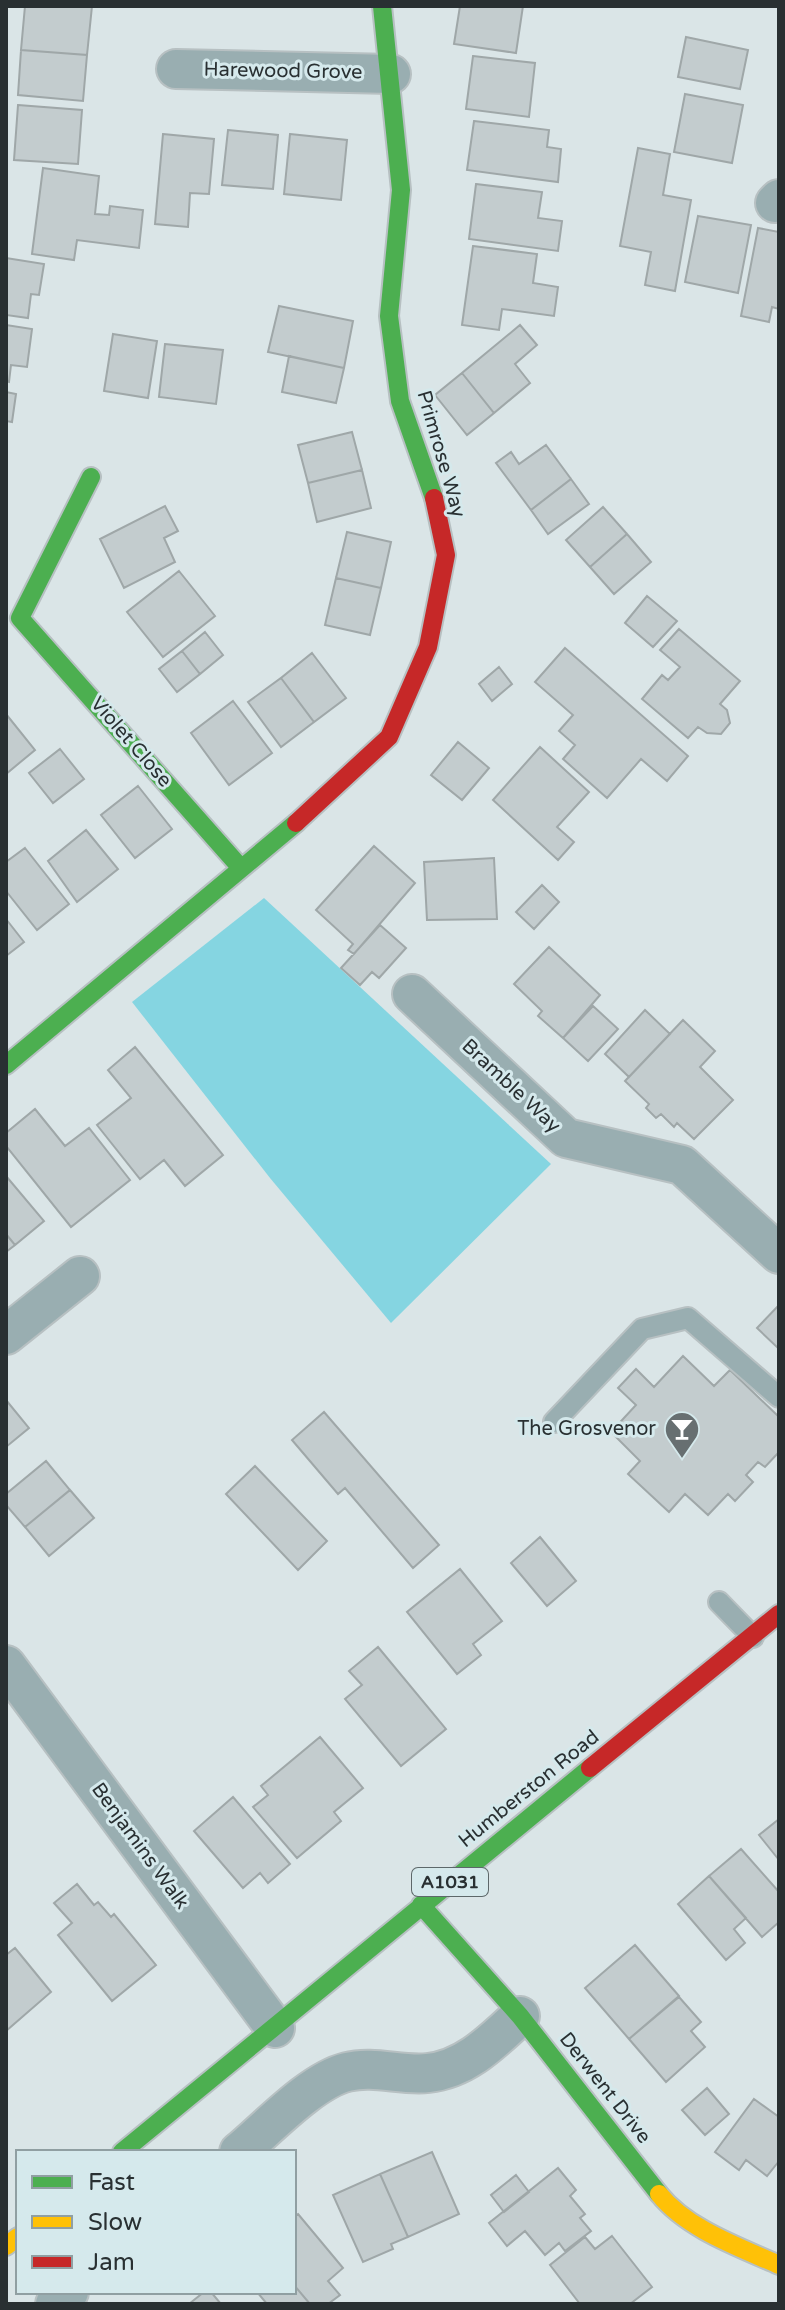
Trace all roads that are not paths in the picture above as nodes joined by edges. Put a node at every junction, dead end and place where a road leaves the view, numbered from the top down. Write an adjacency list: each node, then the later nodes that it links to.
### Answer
1 (382, 6): 3 (street, Primrose Way)
2 (176, 69): 3 (street, Harewood Grove)
3 (391, 74): 6 (street, Primrose Way)
4 (91, 477): 5 (street, Violet Close)
5 (13, 622): 6 (street, Violet Close)
6 (240, 867): 8 (street, Primrose Way)
7 (412, 994): 9 (street, Bramble Way)
8 (6, 1065)
9 (779, 1254)
10 (80, 1276): 11 (street)
11 (6, 1335)
12 (779, 1397): 13 (lane)
13 (554, 1422)
14 (719, 1602): 16 (lane)
15 (779, 1614): 16 (street, Humberston Road / A1031)
16 (753, 1637): 18 (street, Humberston Road / A1031)
17 (6, 1665): 20 (street, Benjamins Walk)
18 (421, 1905): 19 (street, Derwent Drive); 20 (street, Humberston Road / A1031)
19 (520, 2016): 22 (street); 23 (street, Derwent Drive)
20 (275, 2028): 21 (street, Humberston Road / A1031)
21 (124, 2150)
22 (241, 2150)
23 (779, 2265)

